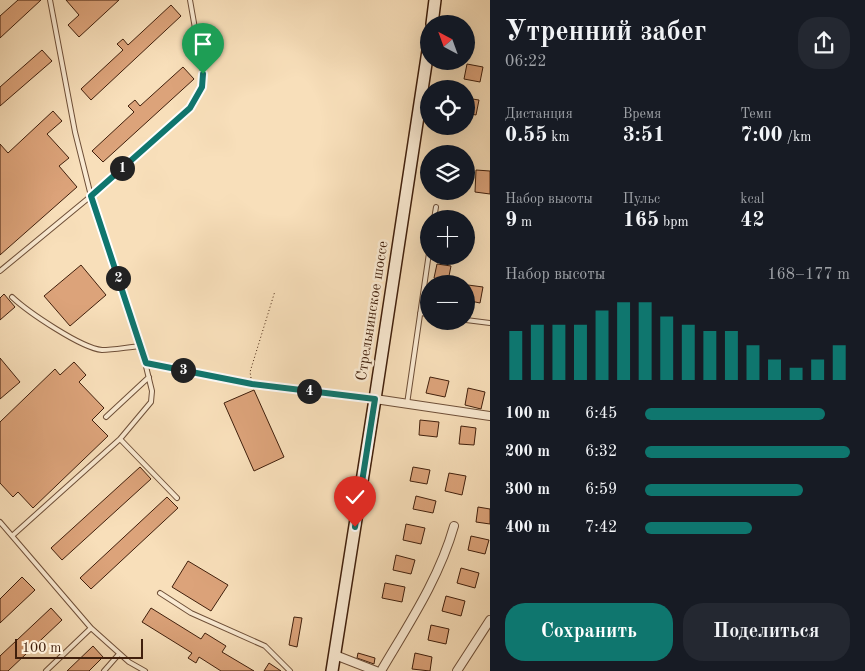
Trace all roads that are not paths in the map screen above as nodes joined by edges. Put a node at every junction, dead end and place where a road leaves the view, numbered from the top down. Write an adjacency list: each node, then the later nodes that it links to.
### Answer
1 (50, 0): 6 (lane)
2 (190, 0): 6 (lane)
3 (435, 0): 4 (main road)
4 (433, 15)
5 (425, 70): 17 (main road, Стрельнинское шоссе)
6 (91, 196): 9 (lane); 14 (lane)
7 (436, 207): 8 (lane)
8 (436, 210)
9 (0, 270)
10 (12, 297): 14 (lane)
11 (420, 313): 18 (lane)
12 (475, 321): 13 (lane)
13 (490, 323)
14 (141, 346): 15 (lane)
15 (146, 363): 16 (lane); 17 (lane)
16 (149, 377): 20 (lane); 21 (lane)
17 (375, 399): 18 (street); 30 (main road, Стрельнинское шоссе)
18 (407, 404): 19 (street)
19 (490, 416)
20 (106, 417)
21 (120, 439): 22 (lane); 25 (lane)
22 (177, 498)
23 (0, 522): 25 (lane)
24 (454, 526): 37 (street)
25 (12, 536): 28 (lane)
26 (160, 593): 34 (lane)
27 (490, 620): 38 (street)
28 (91, 628): 29 (lane); 31 (lane)
29 (119, 654): 32 (lane); 33 (lane)
30 (335, 655): 35 (main road, Стрельнинское шоссе); 36 (street)
31 (46, 671)
32 (104, 671)
33 (145, 671)
34 (290, 671)
35 (332, 671)
36 (376, 671)
37 (381, 671)
38 (457, 671)

